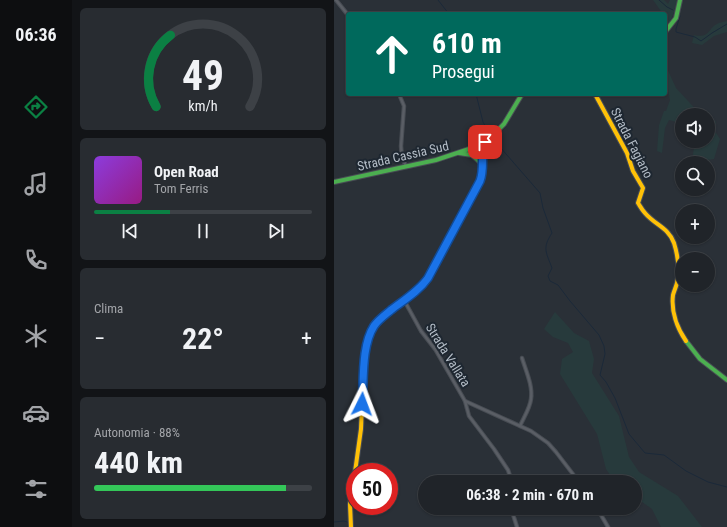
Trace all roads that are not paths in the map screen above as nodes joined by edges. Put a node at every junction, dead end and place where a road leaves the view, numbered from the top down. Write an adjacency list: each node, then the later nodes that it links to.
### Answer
1 (336, 0): 3 (street)
2 (680, 0): 4 (main road)
3 (346, 12)
4 (667, 30)
5 (400, 96): 12 (street)
6 (521, 96): 8 (main road, Strada Cassia Sud)
7 (596, 96): 16 (main road, Strada Fagiano)
8 (487, 140): 9 (main road, Strada Cassia Sud); 11 (main road)
9 (475, 147): 10 (main road, Strada Cassia Sud); 11 (main road)
10 (459, 153): 11 (main road); 12 (main road, Strada Cassia Sud)
11 (481, 160): 14 (main road)
12 (406, 166): 13 (main road, Strada Cassia Sud)
13 (334, 182)
14 (404, 300): 17 (street, Strada Vallata); 19 (main road)
15 (522, 358): 18 (street)
16 (727, 380)
17 (465, 401): 18 (street, Strada Vallata); 20 (street)
18 (520, 426): 21 (street, Strada Vallata)
19 (356, 463)
20 (510, 475)
21 (573, 475)
22 (350, 515): 25 (main road)
23 (513, 515): 26 (street)
24 (601, 515): 27 (street)
25 (351, 527)
26 (516, 527)
27 (608, 527)

